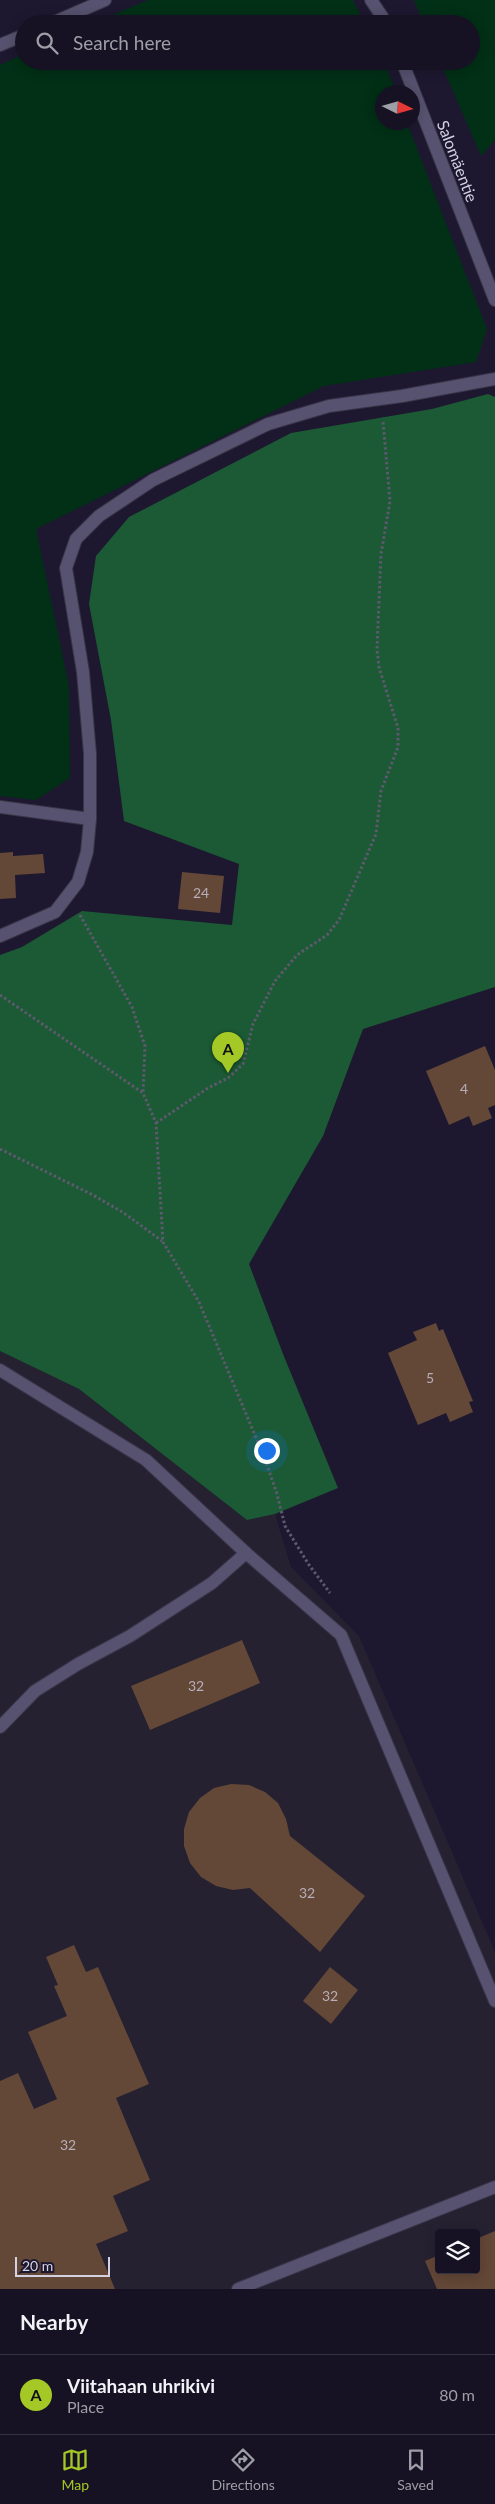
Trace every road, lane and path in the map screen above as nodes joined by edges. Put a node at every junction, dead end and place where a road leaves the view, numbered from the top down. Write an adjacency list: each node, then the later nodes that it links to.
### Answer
1 (105, 0): 3 (street)
2 (371, 0): 4 (street)
3 (71, 15)
4 (381, 15)
5 (15, 39): 6 (street)
6 (0, 45)
7 (406, 70): 8 (street, Salomäentie)
8 (495, 300)
9 (495, 379): 10 (street)
10 (381, 399): 12 (street); 17 (path)
11 (0, 807): 12 (street)
12 (90, 819): 13 (street)
13 (67, 896): 14 (street); 16 (path)
14 (0, 936)
15 (0, 995): 16 (path)
16 (143, 1093): 17 (path)
17 (156, 1123): 19 (path)
18 (0, 1149): 19 (path)
19 (163, 1242): 22 (path)
20 (0, 1370): 21 (street)
21 (246, 1553): 23 (street); 24 (street)
22 (334, 1598)
23 (0, 1726)
24 (495, 2001)
25 (495, 2187): 26 (street)
26 (238, 2289)

